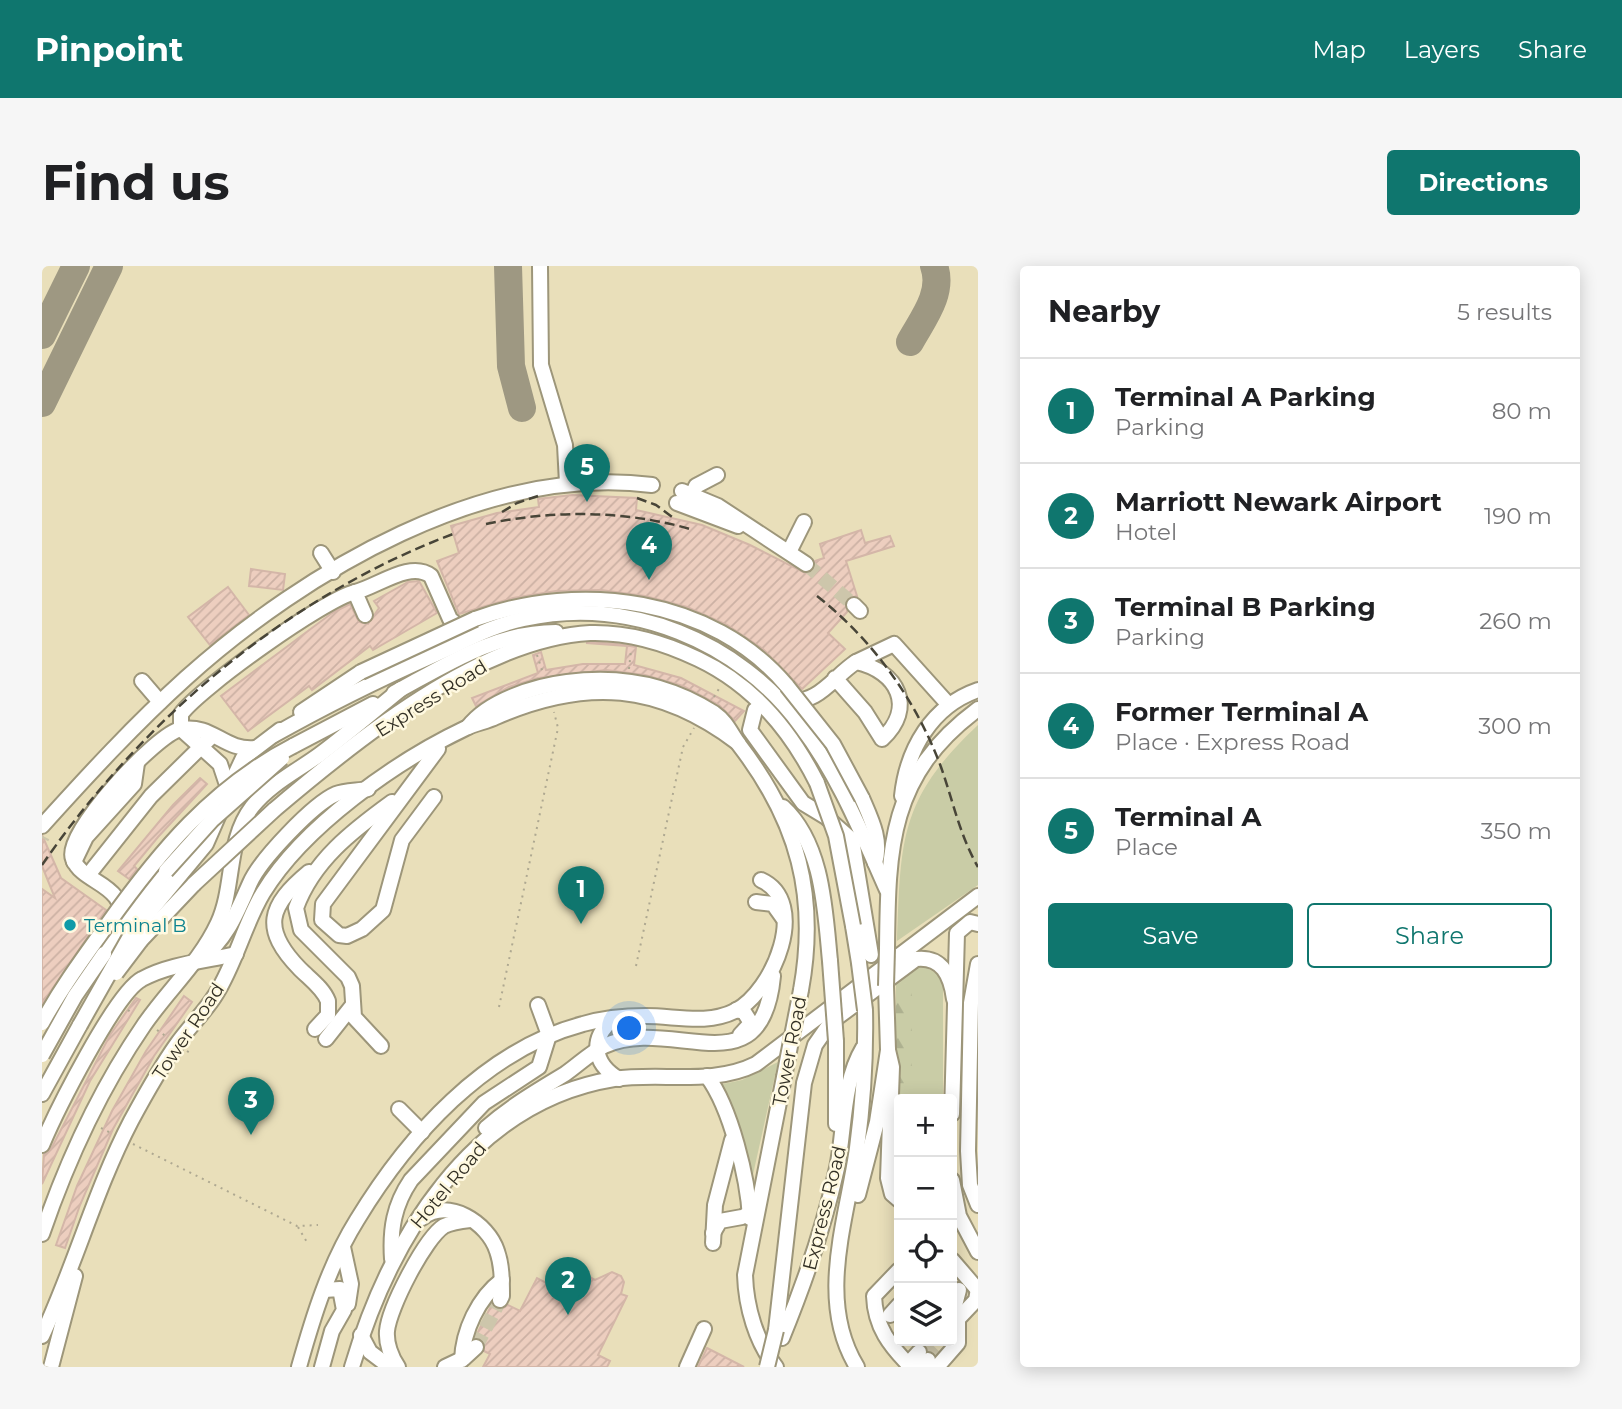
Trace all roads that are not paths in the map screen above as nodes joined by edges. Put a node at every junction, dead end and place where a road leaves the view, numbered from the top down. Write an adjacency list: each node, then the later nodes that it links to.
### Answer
1 (540, 266): 3 (street)
2 (717, 475): 6 (street)
3 (567, 483): 4 (street); 9 (street)
4 (652, 485)
5 (804, 522): 6 (street)
6 (789, 552): 8 (street)
7 (321, 553): 9 (street)
8 (806, 564)
9 (333, 572): 22 (street)
10 (355, 592): 11 (street); 12 (street); 27 (street)
11 (365, 615)
12 (450, 619): 14 (street); 15 (street)
13 (599, 633): 14 (street); 26 (street, Express Road); 59 (street, Express Road, bridge)
14 (464, 641): 15 (street); 19 (street); 26 (street)
15 (435, 654): 29 (street); 32 (street)
16 (856, 662): 17 (street); 17 (street); 23 (street)
17 (835, 678): 21 (street)
18 (142, 681): 22 (street)
19 (401, 689): 32 (street); 62 (street)
20 (978, 690): 23 (street)
21 (819, 693): 26 (street); 30 (street)
22 (160, 702): 41 (street)
23 (948, 704): 43 (street)
24 (978, 709): 43 (street)
25 (755, 710): 61 (street)
26 (787, 710): 30 (street); 74 (street, Express Road, bridge)
27 (181, 729): 28 (street); 33 (street); 35 (street)
28 (214, 735): 33 (street); 34 (street)
29 (274, 735): 34 (street); 49 (street, bridge)
30 (808, 735): 49 (street)
31 (445, 740): 37 (street, Tower Road); 38 (street); 40 (street, Tower Road)
32 (297, 744): 52 (street, bridge); 70 (street, bridge)
33 (202, 746): 36 (street); 50 (street)
34 (256, 748): 36 (street)
35 (137, 763): 42 (street); 44 (street)
36 (228, 788): 59 (street)
37 (369, 789): 60 (street, Tower Road); 62 (street)
38 (402, 796): 39 (street); 48 (street)
39 (434, 797)
40 (775, 799): 96 (street, Tower Road, bridge); 100 (street, bridge)
41 (68, 800): 45 (street); 46 (street)
42 (110, 809): 44 (street); 47 (street)
43 (901, 809): 54 (street)
44 (93, 813): 47 (street)
45 (42, 826)
46 (43, 836)
47 (74, 862): 50 (street)
48 (321, 863): 67 (street); 67 (street)
49 (875, 863): 54 (street)
50 (89, 874): 53 (street)
51 (761, 880): 57 (street)
52 (152, 889): 53 (street); 59 (street)
53 (111, 890): 59 (street)
54 (887, 890): 75 (street, bridge)
55 (978, 896): 79 (street, Hotel Road)
56 (757, 902): 57 (street)
57 (783, 919): 64 (street)
58 (975, 921): 65 (street)
59 (132, 934): 78 (street, bridge); 84 (street, Express Road, bridge)
60 (236, 954): 62 (street); 102 (street, Tower Road)
61 (871, 955)
62 (194, 964): 91 (street); 101 (street)
63 (978, 964): 94 (street)
64 (773, 971): 68 (street); 72 (street)
65 (954, 999): 83 (street); 85 (street)
66 (538, 1005): 71 (street)
67 (352, 1006): 73 (street)
68 (736, 1010): 69 (street); 72 (street)
69 (617, 1018): 71 (street); 76 (street)
70 (42, 1023)
71 (549, 1035): 77 (street); 81 (street)
72 (733, 1039): 76 (street)
73 (381, 1046)
74 (865, 1046): 100 (street, Express Road); 106 (street, Express Road)
75 (888, 1049): 93 (street); 106 (street)
76 (598, 1050): 82 (street); 92 (street)
77 (519, 1052): 81 (street); 86 (street)
78 (42, 1055)
79 (766, 1058): 80 (street, Hotel Road); 83 (street)
80 (707, 1076): 82 (street, Hotel Road); 90 (street)
81 (527, 1077): 88 (street)
82 (619, 1079): 92 (street, Hotel Road)
83 (804, 1083): 116 (street)
84 (42, 1094)
85 (952, 1094)
86 (454, 1100): 88 (street); 89 (street)
87 (400, 1109): 89 (street)
88 (469, 1117): 105 (street)
89 (422, 1132): 103 (street)
90 (732, 1135): 96 (street); 96 (street)
91 (42, 1145)
92 (472, 1153): 99 (street, Hotel Road)
93 (894, 1192)
94 (977, 1195): 95 (street)
95 (957, 1202)
96 (753, 1211): 132 (street)
97 (957, 1211): 104 (street)
98 (471, 1220): 99 (street); 109 (street); 128 (street)
99 (415, 1223): 105 (street, Hotel Road)
100 (824, 1223): 116 (street, Express Road)
101 (42, 1234)
102 (81, 1240): 118 (street, Tower Road); 123 (street)
103 (343, 1247): 110 (street); 113 (street)
104 (978, 1252)
105 (392, 1260): 117 (street, Hotel Road)
106 (837, 1265): 133 (street, Express Road)
107 (957, 1267): 111 (street)
108 (894, 1275): 122 (street)
109 (502, 1280): 112 (street); 121 (street)
110 (324, 1290): 113 (street); 124 (street)
111 (977, 1295): 114 (street)
112 (500, 1300)
113 (344, 1310): 125 (street)
114 (957, 1310)
115 (704, 1329): 130 (street)
116 (779, 1334): 131 (street, bridge)
117 (361, 1335): 126 (street, Hotel Road); 127 (street)
118 (42, 1336)
119 (952, 1346): 122 (street)
120 (476, 1347): 121 (street)
121 (462, 1360): 129 (street)
122 (921, 1363)
123 (51, 1367)
124 (299, 1367)
125 (322, 1367)
126 (352, 1367)
127 (390, 1367)
128 (398, 1367)
129 (445, 1367)
130 (687, 1367)
131 (768, 1367)
132 (776, 1367)
133 (858, 1367)

